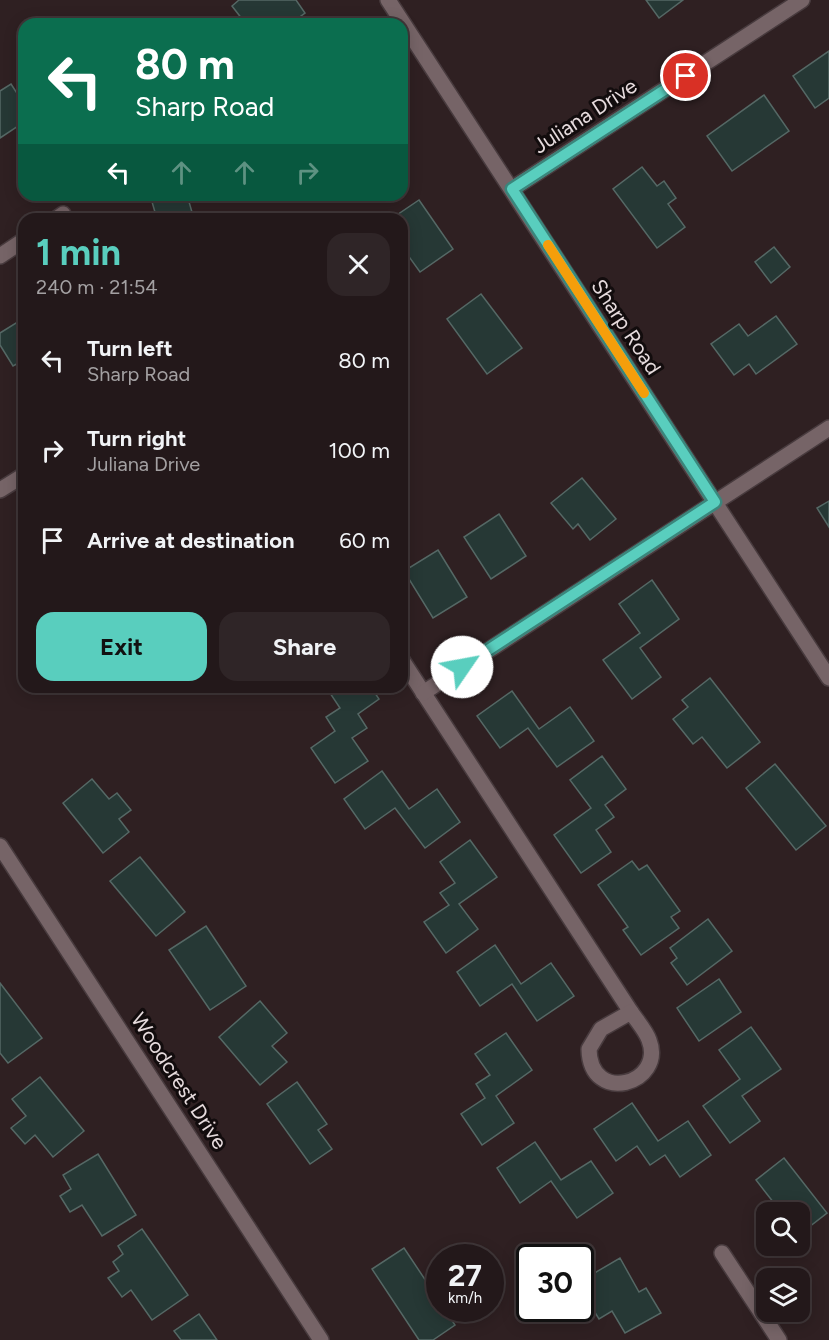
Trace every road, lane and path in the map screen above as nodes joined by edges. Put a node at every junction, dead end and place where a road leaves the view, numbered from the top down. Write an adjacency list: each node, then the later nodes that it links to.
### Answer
1 (388, 0): 3 (street, Sharp Road)
2 (802, 0): 5 (street, Juliana Drive)
3 (400, 18)
4 (408, 30): 5 (street, Sharp Road)
5 (512, 189): 11 (street, Sharp Road)
6 (18, 244): 7 (street)
7 (0, 256)
8 (829, 428): 11 (street)
9 (18, 479): 10 (street)
10 (0, 490)
11 (715, 502): 13 (street, Sharp Road); 14 (street)
12 (408, 669): 14 (street)
13 (829, 678)
14 (423, 693): 16 (street)
15 (0, 846): 18 (street, Woodcrest Drive)
16 (631, 1012): 16 (street)
17 (722, 1253): 19 (street)
18 (321, 1340)
19 (779, 1340)

